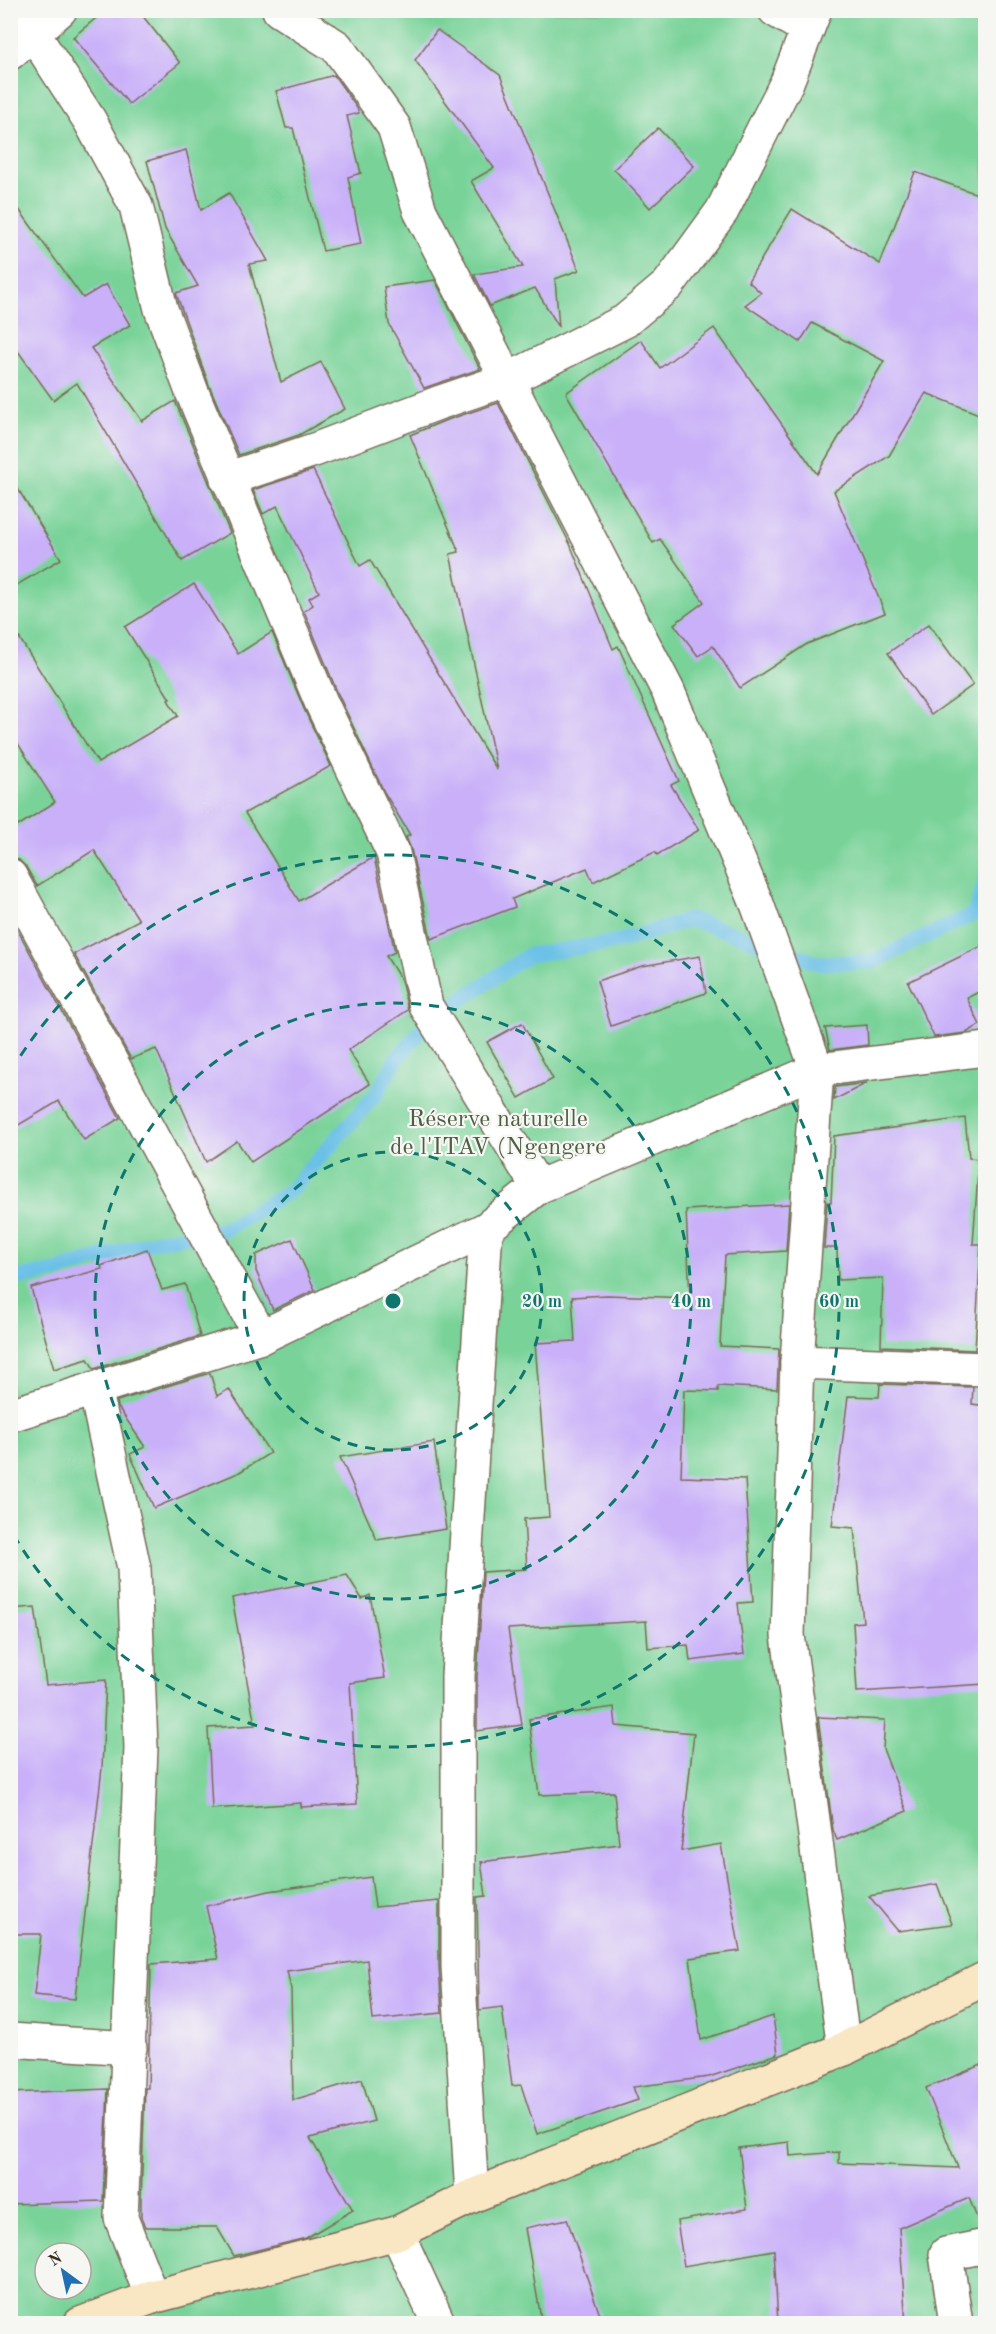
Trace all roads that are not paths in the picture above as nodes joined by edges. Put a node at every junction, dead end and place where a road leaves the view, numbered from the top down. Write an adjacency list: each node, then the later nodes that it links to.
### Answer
1 (60, 10): 5 (street)
2 (279, 10): 6 (street)
3 (775, 10): 4 (street)
4 (811, 20): 6 (street)
5 (21, 32): 7 (street)
6 (509, 379): 7 (street); 10 (street)
7 (227, 479): 11 (street)
8 (10, 876): 13 (street)
9 (986, 1049): 10 (street)
10 (817, 1070): 11 (street); 14 (street)
11 (538, 1187): 12 (street)
12 (486, 1229): 13 (street); 22 (street)
13 (261, 1337): 16 (street)
14 (797, 1362): 15 (street); 21 (street)
15 (986, 1369)
16 (95, 1389): 17 (street); 20 (street)
17 (10, 1415)
18 (986, 1978): 21 (street)
19 (10, 2040): 20 (street)
20 (130, 2048): 25 (street)
21 (844, 2049): 22 (street)
22 (472, 2196): 23 (street)
23 (397, 2233): 25 (street); 27 (street)
24 (986, 2246): 28 (street)
25 (152, 2297): 26 (street)
26 (80, 2324)
27 (439, 2324)
28 (956, 2324)

